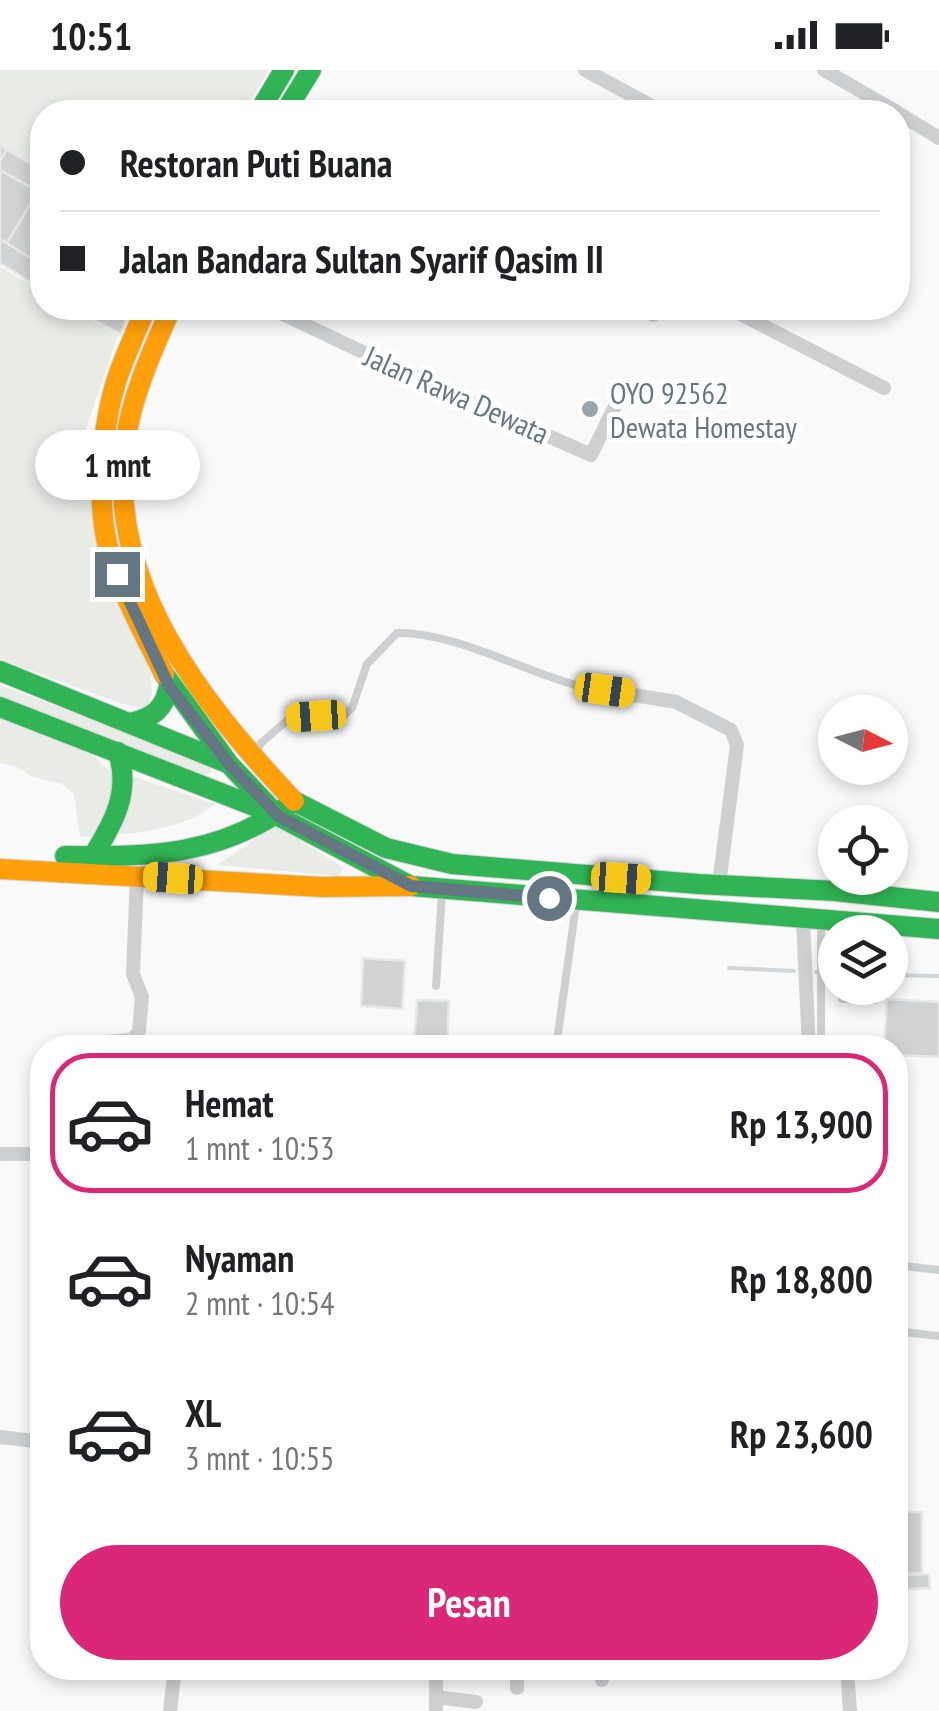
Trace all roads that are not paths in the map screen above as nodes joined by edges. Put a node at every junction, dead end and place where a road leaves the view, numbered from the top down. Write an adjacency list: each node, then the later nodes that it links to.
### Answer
1 (284, 70): 5 (main road)
2 (311, 70): 6 (main road)
3 (585, 70): 7 (street)
4 (824, 70): 8 (street)
5 (266, 100)
6 (292, 100)
7 (641, 100)
8 (875, 100)
9 (910, 121): 10 (street)
10 (939, 138)
11 (141, 320): 18 (main road)
12 (166, 320): 23 (main road)
13 (295, 320): 16 (street, Jalan Rawa Dewata)
14 (752, 320): 15 (street)
15 (884, 388)
16 (616, 404)
17 (0, 671): 21 (main road)
18 (169, 686): 21 (main road); 24 (main road)
19 (580, 686): 23 (lane); 31 (street)
20 (0, 707): 22 (main road)
21 (130, 723): 24 (main road)
22 (118, 752): 26 (main road); 28 (main road)
23 (252, 757): 25 (main road)
24 (229, 764): 25 (main road); 26 (main road)
25 (294, 801): 26 (main road); 31 (main road)
26 (278, 816): 28 (main road); 32 (main road)
27 (0, 855): 28 (main road)
28 (92, 856)
29 (0, 869): 30 (main road)
30 (137, 875): 32 (main road); 43 (street)
31 (719, 885): 34 (main road)
32 (411, 886): 33 (main road)
33 (442, 888): 36 (main road); 41 (lane)
34 (818, 890)
35 (873, 895): 37 (main road)
36 (576, 900): 38 (main road); 44 (lane)
37 (939, 902)
38 (818, 921): 45 (street)
39 (908, 929): 40 (main road)
40 (939, 929)
41 (436, 986)
42 (820, 1005): 46 (lane)
43 (136, 1035)
44 (558, 1035)
45 (809, 1035)
46 (821, 1035)
47 (0, 1154): 48 (street)
48 (30, 1154)
49 (908, 1266): 50 (lane)
50 (939, 1270)
51 (908, 1332): 52 (lane)
52 (939, 1336)
53 (0, 1436): 54 (street)
54 (30, 1440)
55 (173, 1680): 61 (street)
56 (517, 1680): 58 (street)
57 (849, 1680): 62 (street)
58 (517, 1688)
59 (476, 1702): 60 (street)
60 (436, 1704)
61 (170, 1711)
62 (850, 1711)

